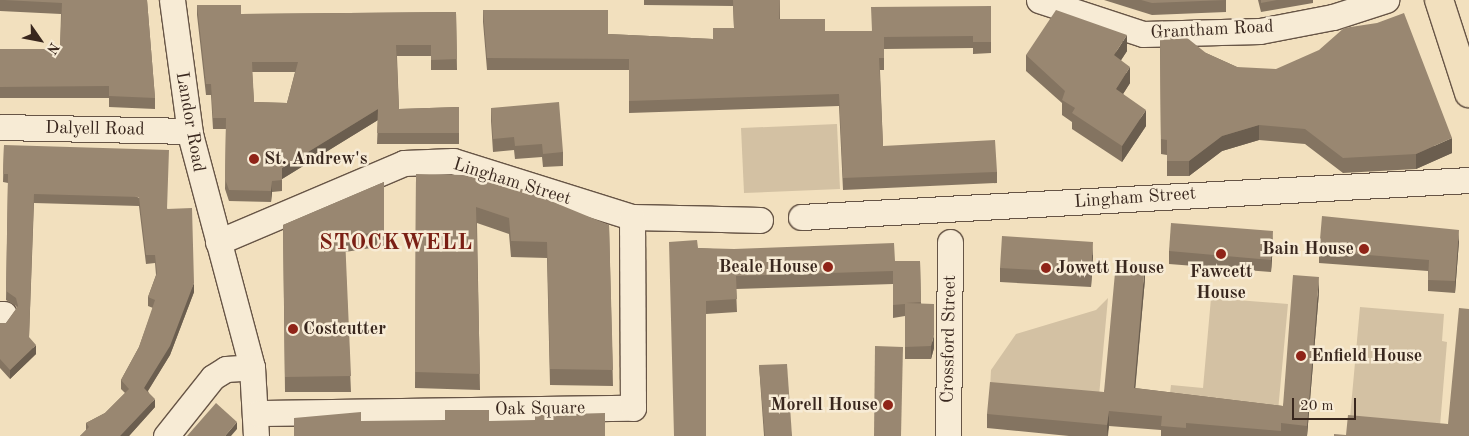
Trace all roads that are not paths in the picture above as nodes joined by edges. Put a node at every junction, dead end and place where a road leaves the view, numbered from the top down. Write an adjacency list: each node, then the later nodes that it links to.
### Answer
1 (172, 0): 8 (street, Landor Road)
2 (1039, 0): 5 (street, Grantham Road)
3 (1386, 0): 5 (street, Grantham Road)
4 (1439, 0): 6 (highway)
5 (1330, 9)
6 (1469, 93)
7 (0, 128): 8 (street, Dalyell Road)
8 (189, 131): 14 (street, Landor Road)
9 (1469, 180): 10 (street, Lingham Street)
10 (951, 211): 12 (street, Lingham Street); 18 (street, Crossford Street)
11 (632, 217): 13 (street, Lingham Street); 14 (street, Lingham Street); 16 (street, Oak Square)
12 (800, 217)
13 (760, 220)
14 (218, 242): 15 (street, Landor Road)
15 (252, 367): 16 (street, Landor Road); 17 (street)
16 (256, 425)
17 (166, 436)
18 (948, 436)

